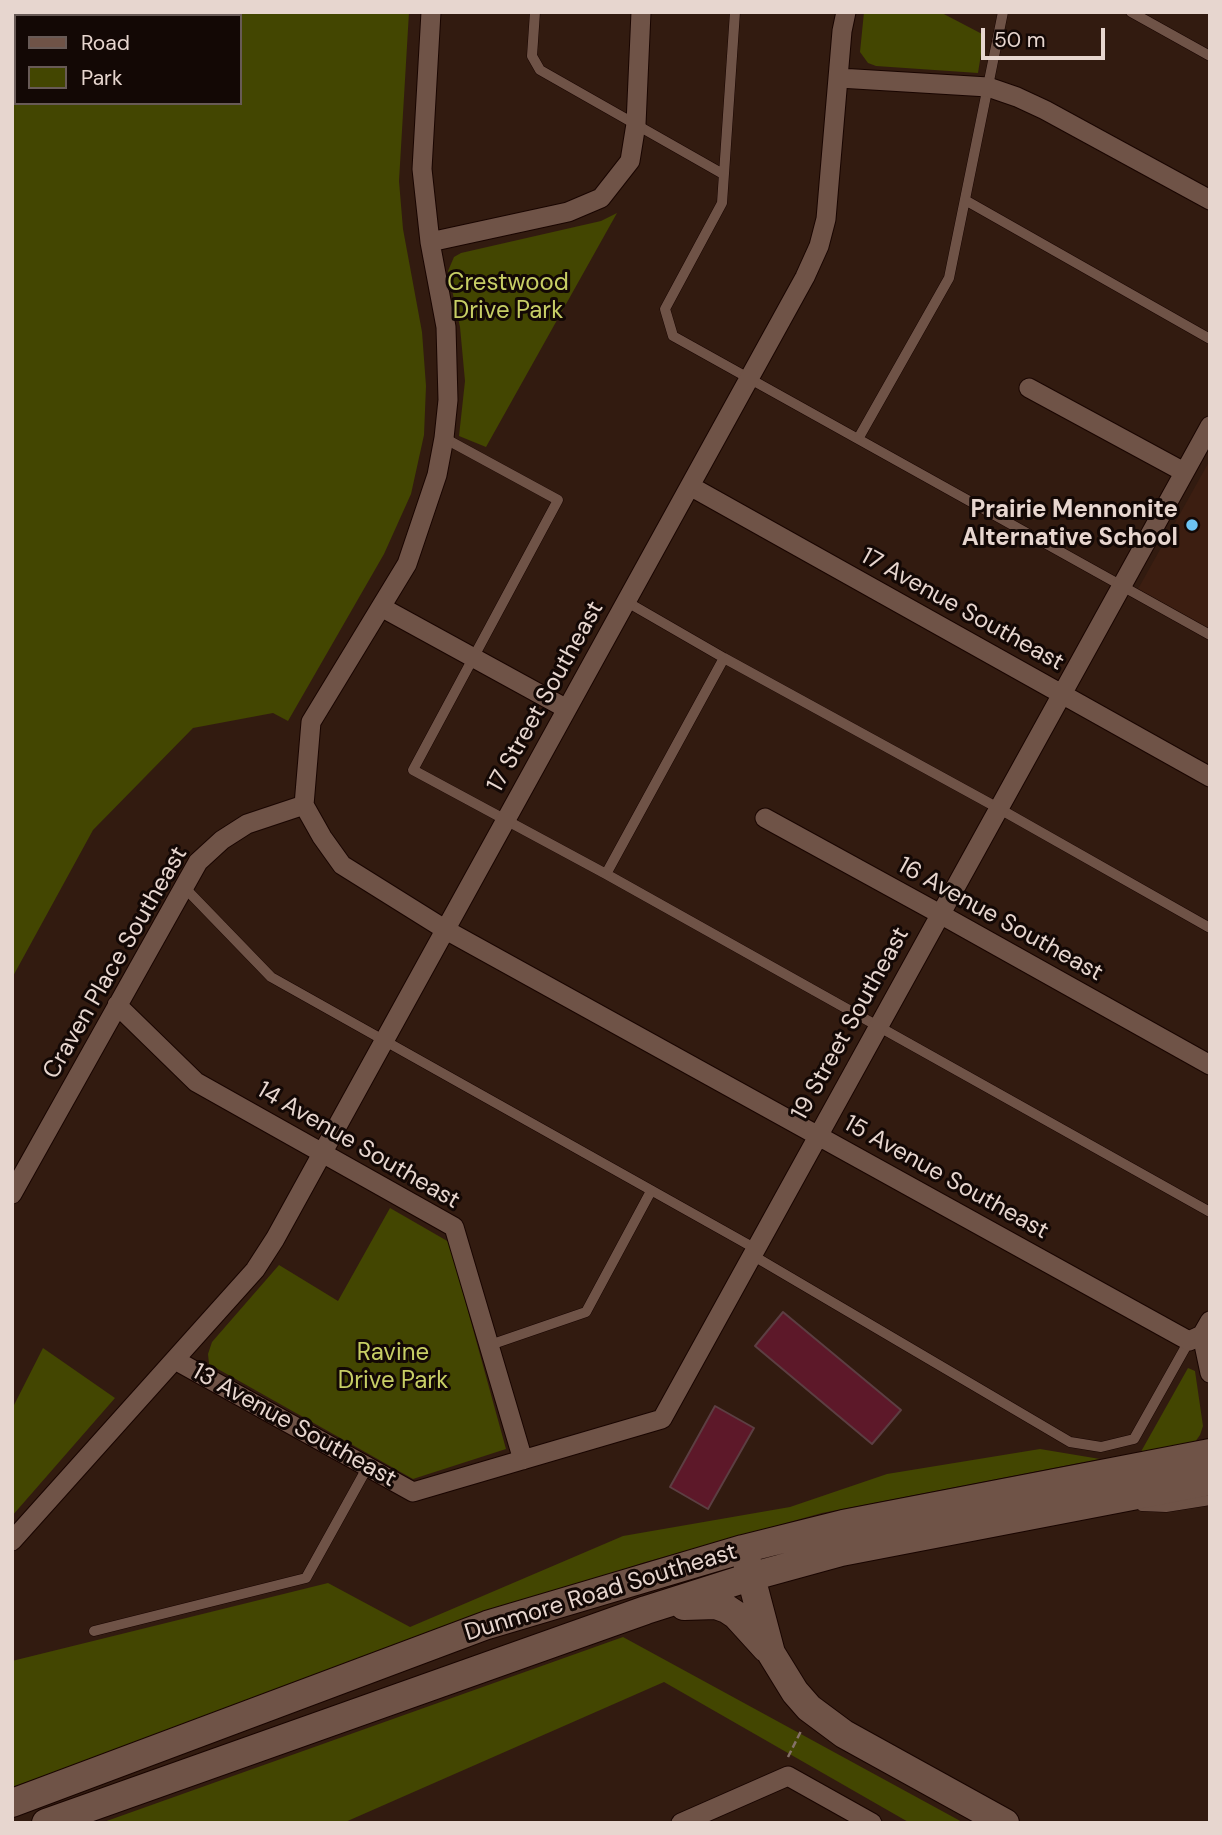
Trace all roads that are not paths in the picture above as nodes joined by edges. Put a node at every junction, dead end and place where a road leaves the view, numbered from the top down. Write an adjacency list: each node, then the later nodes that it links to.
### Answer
1 (431, 12): 15 (street)
2 (535, 12): 11 (lane)
3 (641, 12): 11 (street)
4 (735, 12): 12 (lane)
5 (846, 12): 9 (street, 17 Street Southeast)
6 (1003, 12): 10 (lane)
7 (1131, 12): 8 (lane)
8 (1210, 56)
9 (839, 78): 10 (street); 17 (street, 17 Street Southeast)
10 (988, 87): 13 (lane); 14 (street)
11 (636, 124): 12 (lane); 15 (street)
12 (723, 174): 17 (lane)
13 (965, 200): 16 (lane); 21 (lane)
14 (1210, 200)
15 (430, 242): 20 (street)
16 (1210, 339)
17 (750, 379): 21 (lane); 23 (street, 17 Street Southeast)
18 (1029, 388): 22 (street)
19 (1210, 426): 22 (street, 19 Street Southeast)
20 (444, 438): 26 (street); 28 (lane)
21 (858, 439): 24 (lane)
22 (1184, 472): 24 (street, 19 Street Southeast)
23 (690, 486): 25 (street, 17 Street Southeast); 30 (street, 17 Avenue Southeast)
24 (1122, 586): 27 (lane); 30 (street, 19 Street Southeast)
25 (627, 601): 29 (lane); 31 (street, 17 Street Southeast)
26 (381, 607): 28 (street); 33 (street)
27 (1210, 635)
28 (474, 658): 31 (street); 36 (lane)
29 (724, 658): 34 (lane); 37 (lane)
30 (1062, 694): 32 (street, 17 Avenue Southeast); 34 (street, 19 Street Southeast)
31 (567, 709): 36 (street, 17 Street Southeast)
32 (1210, 776)
33 (304, 805): 38 (street, Craven Place Southeast); 41 (street, 15 Avenue Southeast)
34 (998, 808): 39 (street, 19 Street Southeast); 40 (lane)
35 (765, 818): 39 (street, 16 Avenue Southeast)
36 (506, 820): 37 (lane); 41 (street, 17 Street Southeast)
37 (606, 874): 43 (lane)
38 (183, 886): 42 (street, Craven Place Southeast); 44 (lane)
39 (940, 914): 43 (street, 19 Street Southeast); 45 (street, 16 Avenue Southeast)
40 (1210, 928)
41 (446, 930): 44 (street, 17 Street Southeast); 46 (street, 15 Avenue Southeast)
42 (117, 1005): 47 (street, 14 Avenue Southeast); 49 (street, Craven Place Southeast)
43 (877, 1028): 46 (street, 19 Street Southeast); 50 (lane)
44 (384, 1041): 47 (street, 17 Street Southeast); 48 (lane)
45 (1210, 1065)
46 (818, 1136): 51 (street, 19 Street Southeast); 52 (street, 15 Avenue Southeast)
47 (323, 1154): 53 (street, 14 Avenue Southeast); 54 (street, 17 Street Southeast)
48 (651, 1191): 51 (lane); 53 (lane)
49 (12, 1194)
50 (1210, 1212)
51 (754, 1252): 52 (lane); 57 (street, 19 Street Southeast)
52 (1200, 1332): 55 (street)
53 (489, 1345): 57 (street, 14 Avenue Southeast)
54 (176, 1360): 58 (street, 13 Avenue Southeast); 63 (street, 17 Street Southeast)
55 (1210, 1373)
56 (1210, 1453): 64 (main road, Dunmore Road Southeast)
57 (523, 1460): 60 (street, 19 Street Southeast)
58 (367, 1468): 60 (street, 13 Avenue Southeast); 67 (lane)
59 (1210, 1481): 62 (main road, Dunmore Road Southeast)
60 (413, 1492)
61 (1210, 1500): 62 (lane)
62 (1089, 1504): 65 (main road, Dunmore Road Southeast)
63 (12, 1541)
64 (743, 1549): 65 (main road); 69 (main road, Dunmore Road Southeast)
65 (750, 1577): 66 (main road, Dunmore Road Southeast); 68 (main road)
66 (646, 1610): 68 (main road); 70 (main road, Dunmore Road Southeast)
67 (94, 1631)
68 (771, 1653): 73 (main road)
69 (12, 1803)
70 (46, 1823)
71 (681, 1823): 72 (street)
72 (872, 1823)
73 (1005, 1823)

